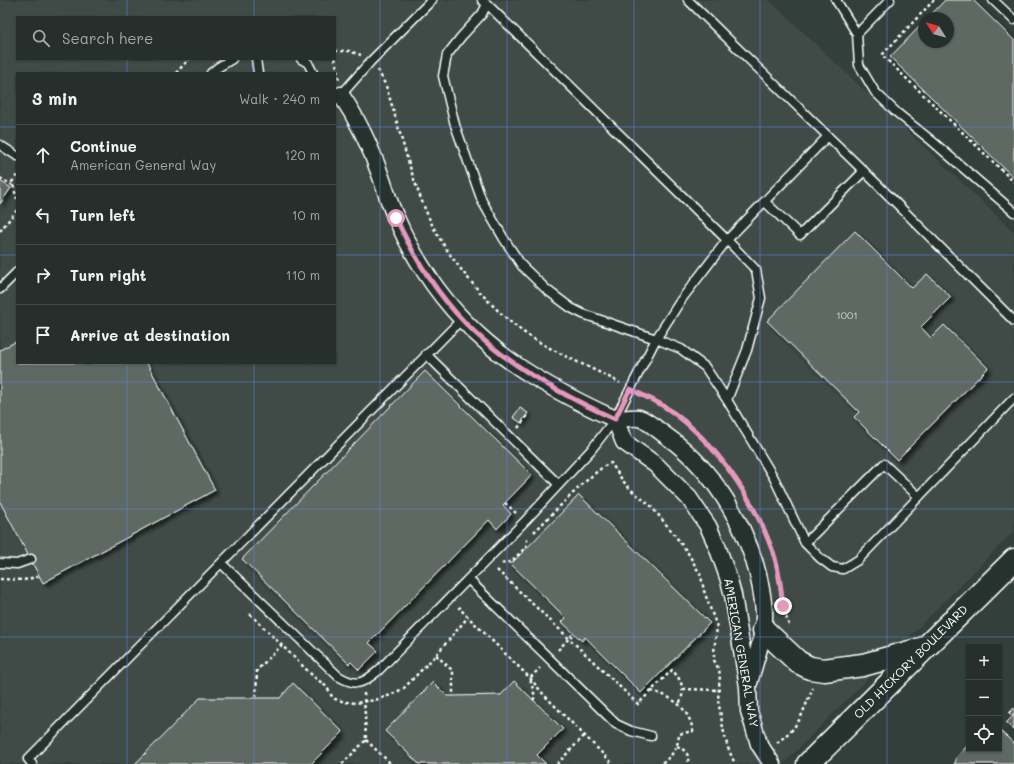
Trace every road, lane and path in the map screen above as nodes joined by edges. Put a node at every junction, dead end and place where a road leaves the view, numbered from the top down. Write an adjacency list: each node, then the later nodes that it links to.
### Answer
1 (432, 0): 15 (lane)
2 (688, 0): 21 (lane)
3 (836, 0): 9 (lane)
4 (890, 0): 9 (lane)
5 (934, 0): 27 (path)
6 (993, 0): 8 (lane)
7 (485, 2): 34 (lane); 39 (lane)
8 (1014, 20)
9 (857, 34): 32 (lane)
10 (336, 51): 15 (path)
11 (188, 60): 16 (path)
12 (230, 60): 17 (lane)
13 (256, 60): 18 (lane)
14 (304, 60): 19 (lane)
15 (370, 62): 20 (lane); 41 (path)
16 (177, 72)
17 (212, 72)
18 (258, 72)
19 (312, 72)
20 (338, 94): 37 (street)
21 (828, 136): 24 (lane); 30 (lane)
22 (0, 145): 23 (lane)
23 (16, 155)
24 (864, 171): 30 (lane); 38 (lane)
25 (16, 176): 28 (path)
26 (0, 178): 28 (path)
27 (1014, 182)
28 (12, 186): 29 (path)
29 (16, 196)
30 (765, 202): 34 (lane)
31 (16, 211): 33 (path)
32 (1014, 212)
33 (0, 231)
34 (727, 240): 39 (lane); 43 (lane)
35 (16, 273): 36 (lane)
36 (0, 289)
37 (462, 318): 40 (lane); 45 (street)
38 (1014, 321)
39 (656, 339): 41 (lane); 43 (lane)
40 (426, 354): 46 (lane); 53 (lane)
41 (630, 389): 45 (lane); 61 (path)
42 (1014, 398): 48 (lane)
43 (727, 400): 49 (lane)
44 (529, 414): 46 (path)
45 (615, 419): 47 (lane); 62 (street); 69 (street, AMERICAN GENERAL WAY)
46 (510, 437): 47 (lane)
47 (558, 484): 57 (lane)
48 (919, 497): 49 (lane); 49 (lane)
49 (805, 543)
50 (31, 559): 52 (lane)
51 (1014, 560): 65 (main road, OLD HICKORY BOULEVARD)
52 (0, 563)
53 (221, 563): 63 (lane); 82 (lane)
54 (497, 570): 58 (path); 71 (path); 72 (path)
55 (40, 576): 56 (path)
56 (0, 579)
57 (468, 579): 58 (lane); 68 (lane)
58 (478, 589): 60 (path); 78 (lane)
59 (250, 614): 64 (path)
60 (468, 617): 66 (path); 77 (path)
61 (789, 627)
62 (764, 630): 65 (main road); 69 (street)
63 (294, 633): 64 (path); 68 (lane)
64 (282, 645): 74 (path); 75 (path)
65 (925, 648): 90 (main road, OLD HICKORY BOULEVARD)
66 (436, 655): 73 (path); 75 (path)
67 (815, 681): 81 (path)
68 (364, 682): 75 (path)
69 (748, 687): 81 (street, AMERICAN GENERAL WAY)
70 (683, 689): 71 (path); 72 (path); 76 (path)
71 (718, 690): 89 (path)
72 (651, 691): 76 (path)
73 (453, 696)
74 (256, 698)
75 (365, 701): 79 (path)
76 (679, 704): 80 (path)
77 (584, 736): 85 (path); 86 (path)
78 (651, 736)
79 (366, 740): 83 (path); 84 (path)
80 (677, 746): 87 (path); 88 (path)
81 (768, 759)
82 (32, 764)
83 (342, 764)
84 (391, 764)
85 (557, 764)
86 (613, 764)
87 (660, 764)
88 (687, 764)
89 (735, 764)
90 (808, 764)

